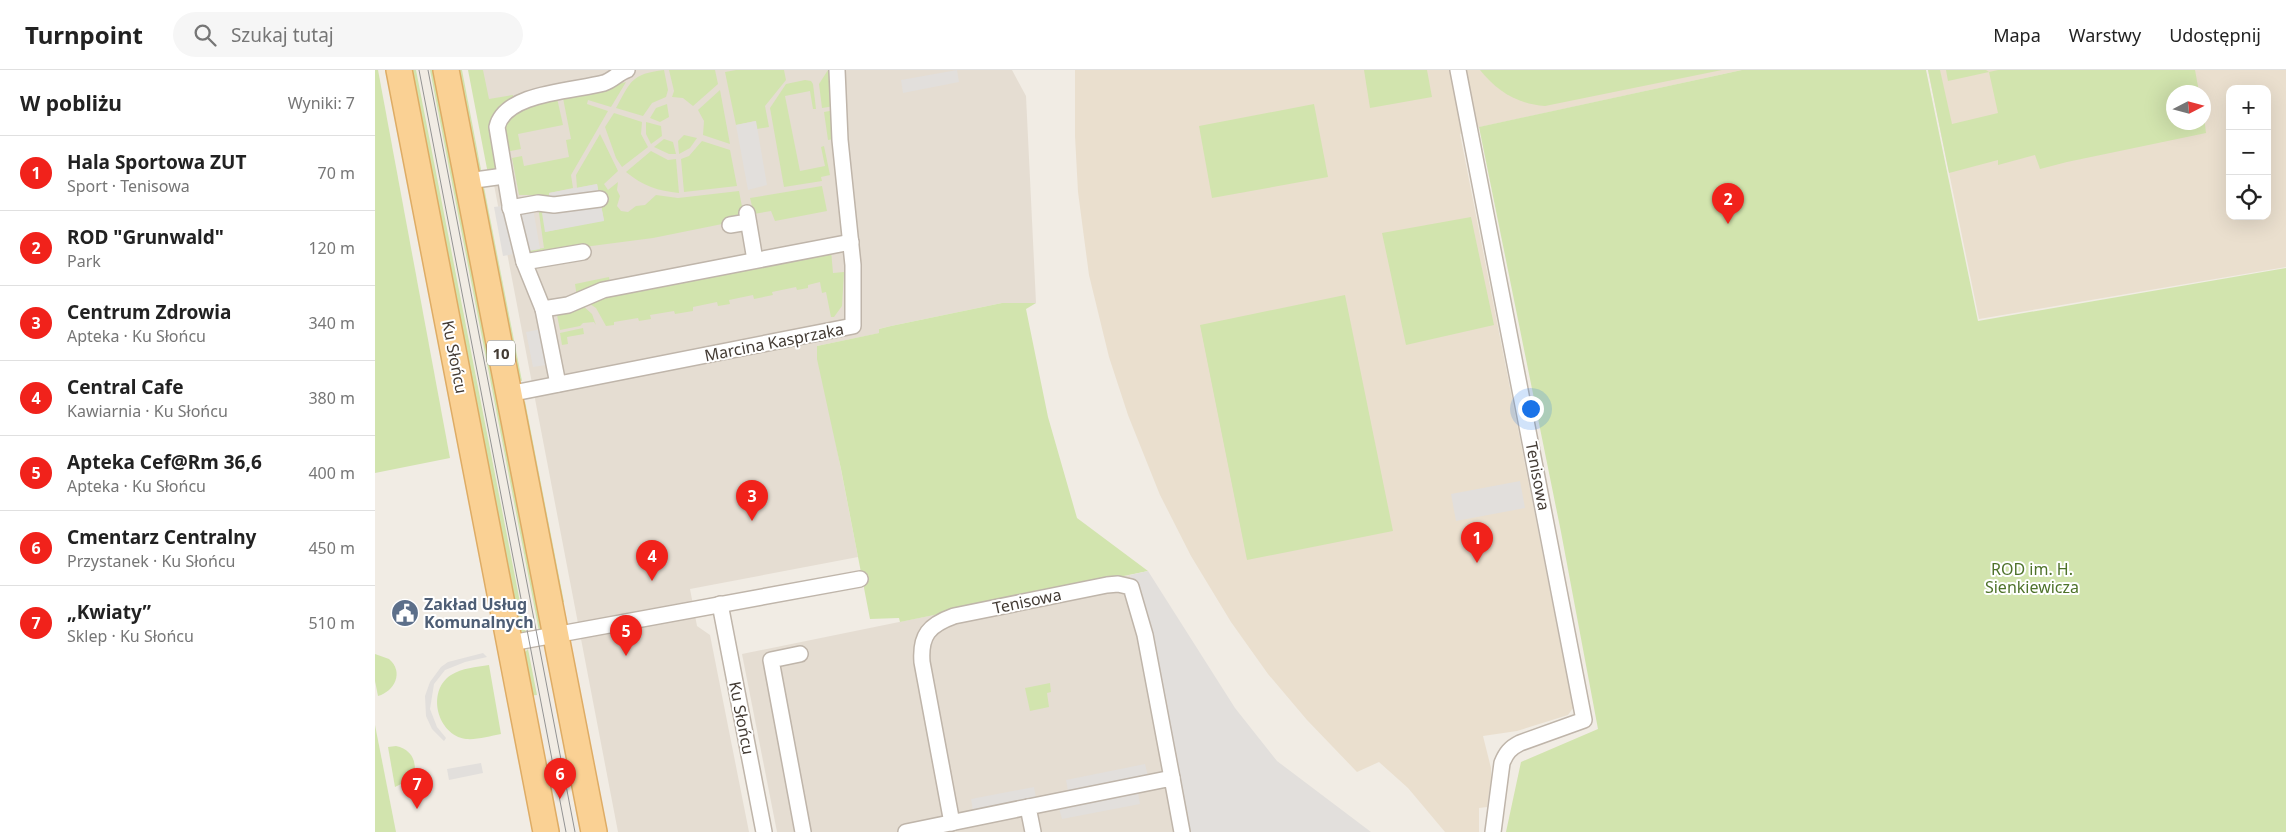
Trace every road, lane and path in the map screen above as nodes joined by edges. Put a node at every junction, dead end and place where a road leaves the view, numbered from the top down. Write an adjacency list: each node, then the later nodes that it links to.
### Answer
1 (399, 70): 21 (main road, Ku Słońcu)
2 (446, 70): 7 (main road, 10)
3 (627, 70): 6 (street)
4 (837, 70): 11 (street)
5 (1458, 70): 33 (street, Tenisowa)
6 (504, 176): 7 (street); 9 (street)
7 (468, 182): 17 (main road, 10)
8 (600, 199): 9 (street)
9 (511, 208): 14 (street)
10 (730, 224): 13 (street)
11 (851, 242): 13 (street); 16 (street, Marcina Kasprzaka)
12 (583, 252): 14 (street)
13 (755, 260): 15 (street)
14 (525, 262): 15 (street)
15 (543, 309): 16 (street)
16 (558, 384): 17 (street, Marcina Kasprzaka)
17 (509, 394): 20 (main road, 10)
18 (860, 579): 19 (street)
19 (720, 604): 20 (street); 28 (street, Ku Słońcu)
20 (556, 635): 21 (street); 27 (main road, 10)
21 (511, 643): 26 (main road, Ku Słońcu)
22 (800, 654): 29 (street)
23 (1172, 778): 24 (street); 25 (street, Tenisowa); 32 (street, Tenisowa)
24 (1028, 807): 25 (street); 31 (street)
25 (952, 823): 30 (street)
26 (546, 832)
27 (594, 832)
28 (764, 832)
29 (803, 832)
30 (906, 832)
31 (1033, 832)
32 (1182, 832)
33 (1493, 832)

